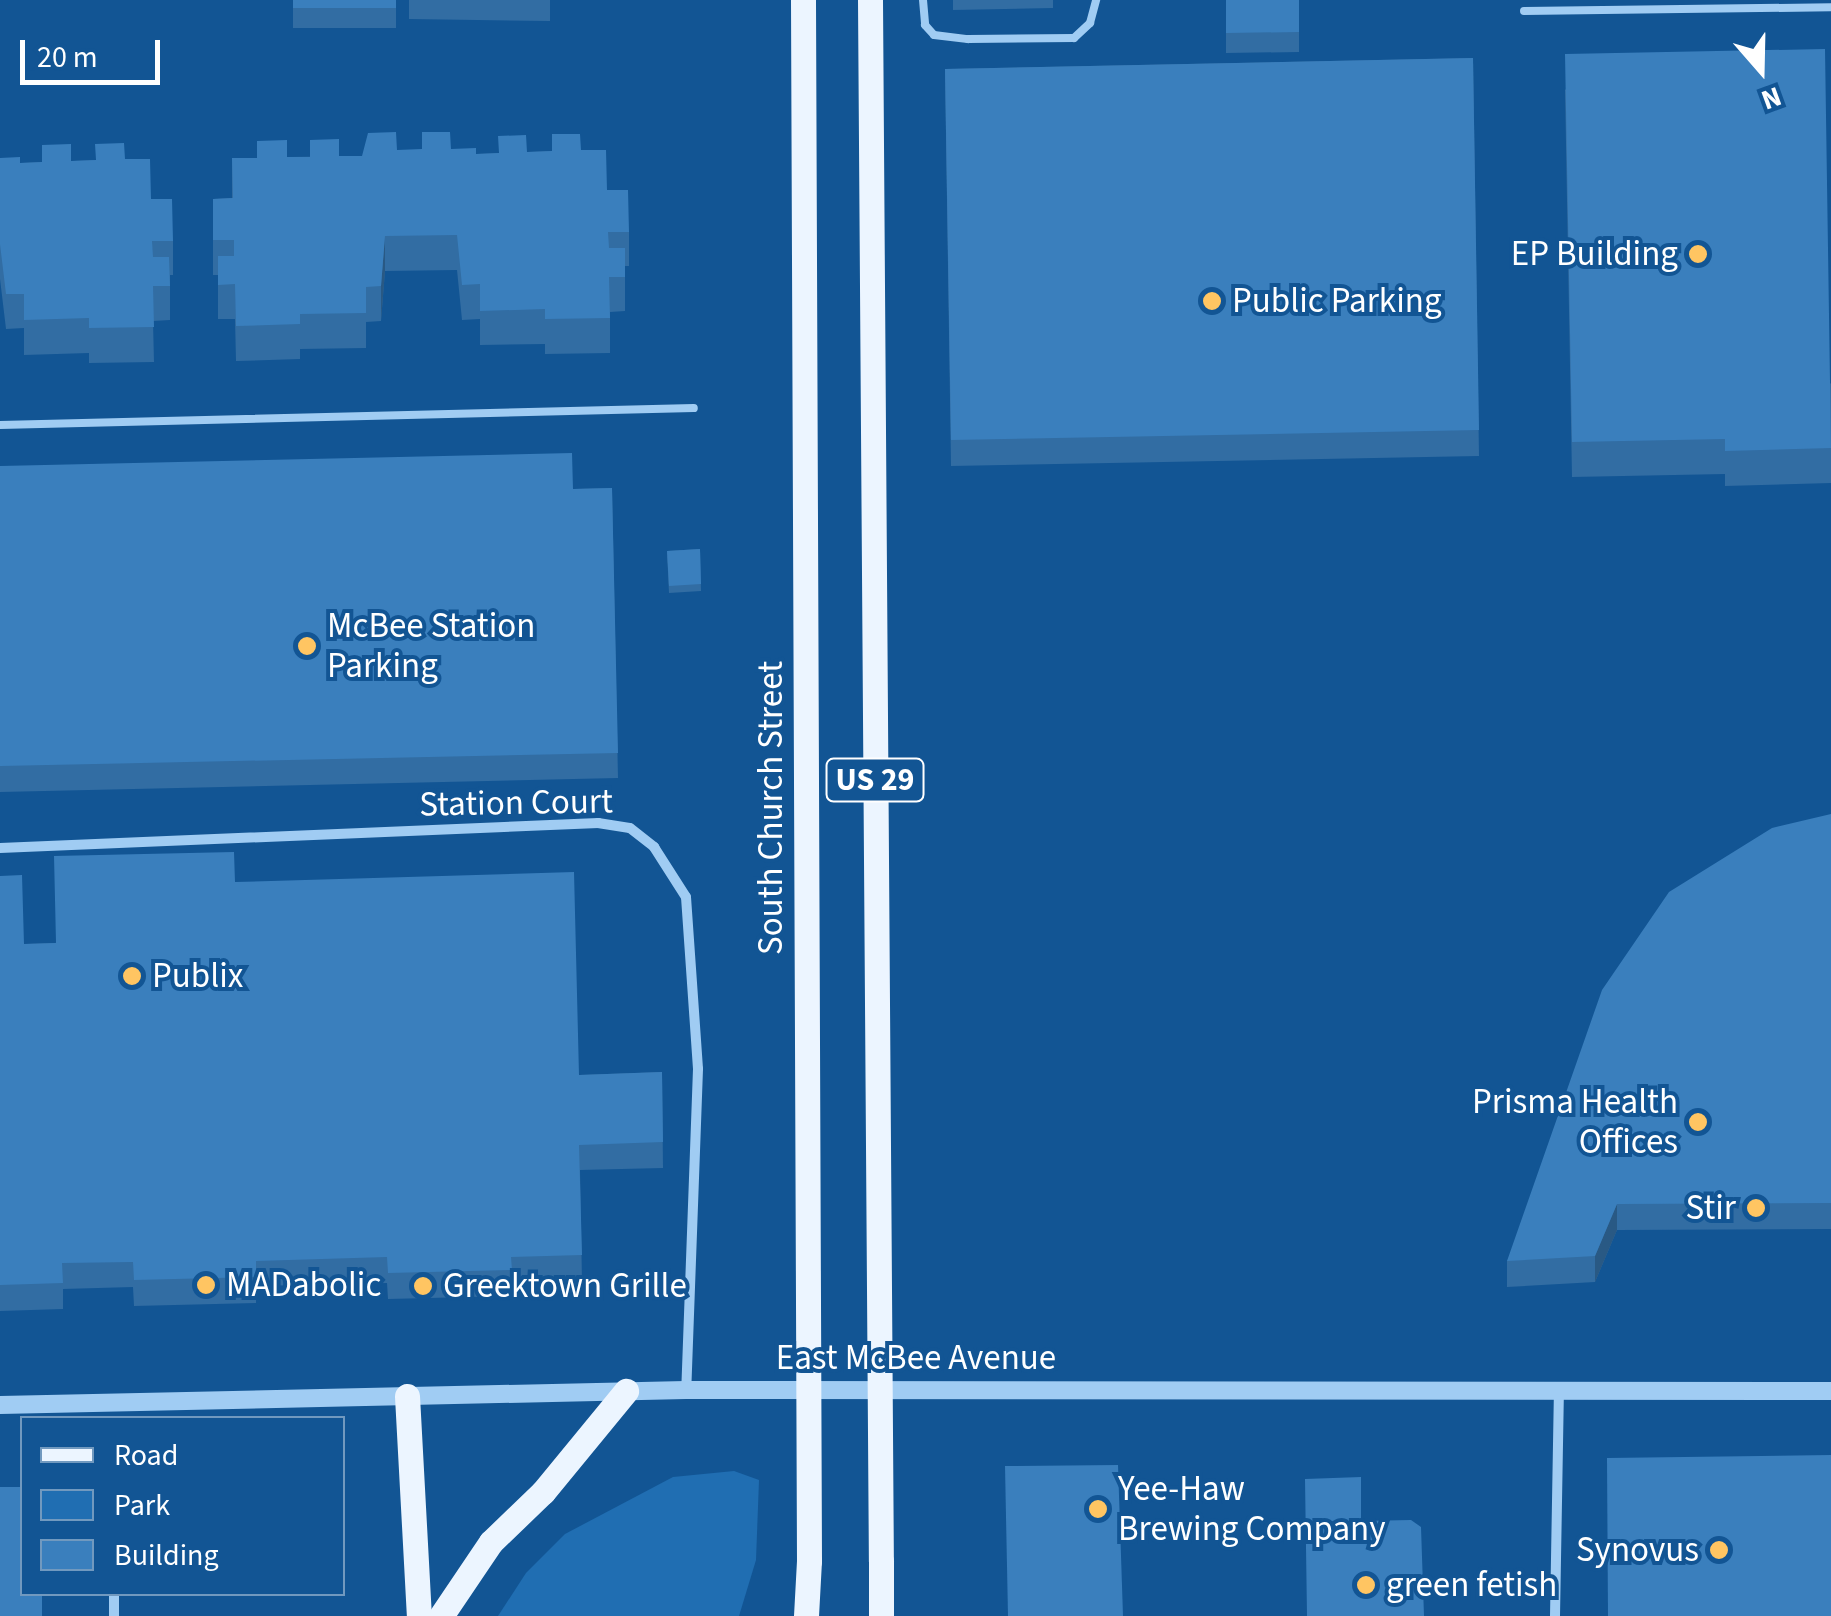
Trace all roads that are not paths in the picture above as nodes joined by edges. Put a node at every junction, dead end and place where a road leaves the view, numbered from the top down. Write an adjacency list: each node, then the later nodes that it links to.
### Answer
1 (803, 0): 19 (main road, South Church Street / US 29, bridge)
2 (870, 0): 20 (main road, US 29, bridge)
3 (924, 0): 4 (lane)
4 (1096, 0)
5 (1831, 7): 6 (lane)
6 (1524, 11)
7 (694, 408): 8 (lane)
8 (0, 426)
9 (0, 848): 10 (street, Station Court)
10 (686, 1390): 11 (street, East McBee Avenue); 12 (street, East McBee Avenue)
11 (626, 1391): 14 (street, East McBee Avenue); 18 (main road)
12 (1559, 1391): 13 (street, East McBee Avenue); 21 (street)
13 (1831, 1391)
14 (407, 1396): 16 (street, East McBee Avenue); 17 (main road)
15 (0, 1405): 16 (street, East McBee Avenue)
16 (111, 1410)
17 (419, 1616)
18 (442, 1616)
19 (806, 1616)
20 (882, 1616)
21 (1555, 1616)

